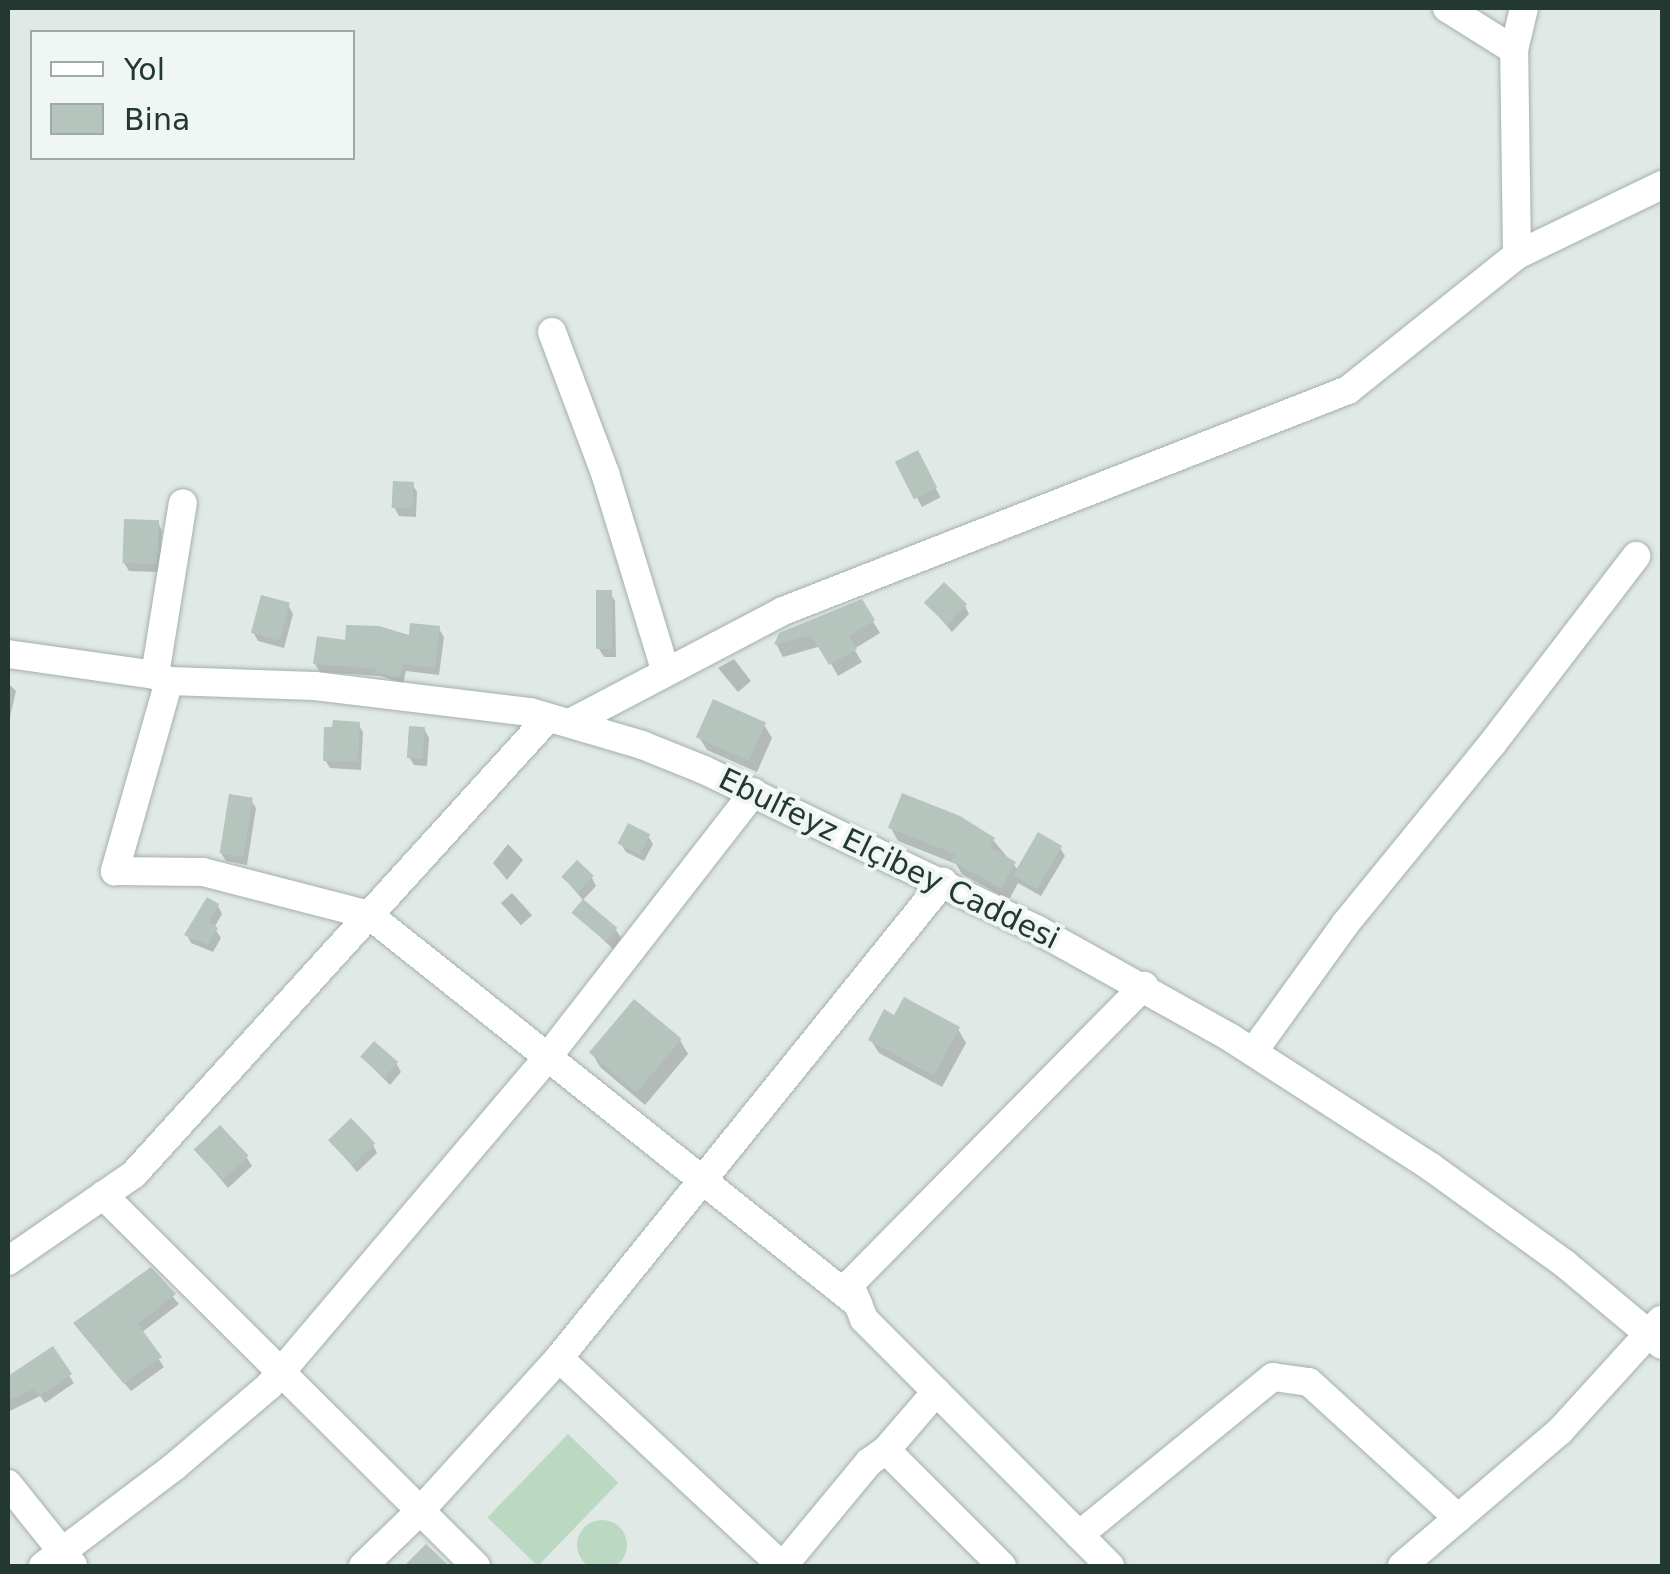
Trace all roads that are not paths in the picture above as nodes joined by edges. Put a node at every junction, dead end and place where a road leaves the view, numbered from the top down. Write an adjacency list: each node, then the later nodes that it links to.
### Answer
1 (1447, 8): 3 (street)
2 (1524, 8): 3 (street)
3 (1514, 50): 5 (street)
4 (1662, 185): 5 (street)
5 (1517, 254): 10 (street)
6 (552, 332): 10 (street)
7 (183, 503): 11 (street)
8 (1636, 556): 17 (street)
9 (8, 654): 11 (street, Ebulfeyz Elçibey Caddesi)
10 (666, 672): 12 (street)
11 (162, 678): 12 (street, Ebulfeyz Elçibey Caddesi); 15 (street)
12 (559, 721): 13 (street, Ebulfeyz Elçibey Caddesi); 15 (street)
13 (754, 792): 14 (street, Ebulfeyz Elçibey Caddesi); 18 (street)
14 (942, 882): 16 (street, Ebulfeyz Elçibey Caddesi); 19 (street)
15 (369, 914): 18 (street); 20 (street)
16 (1144, 986): 17 (street, Ebulfeyz Elçibey Caddesi); 22 (street)
17 (1253, 1052): 23 (street, Ebulfeyz Elçibey Caddesi)
18 (546, 1059): 19 (street); 25 (street)
19 (702, 1182): 22 (street); 24 (street)
20 (104, 1195): 21 (street); 25 (street)
21 (8, 1261)
22 (858, 1304): 26 (street)
23 (1658, 1332): 30 (street)
24 (559, 1358): 29 (street); 35 (street)
25 (282, 1370): 29 (street); 32 (street)
26 (936, 1392): 27 (street); 31 (street)
27 (886, 1450): 35 (street); 36 (street)
28 (8, 1484): 32 (street)
29 (420, 1511): 33 (street); 34 (street)
30 (1458, 1518): 31 (street); 38 (street)
31 (1079, 1535): 37 (street)
32 (60, 1562)
33 (363, 1566)
34 (476, 1566)
35 (782, 1566)
36 (1002, 1566)
37 (1110, 1566)
38 (1402, 1566)

